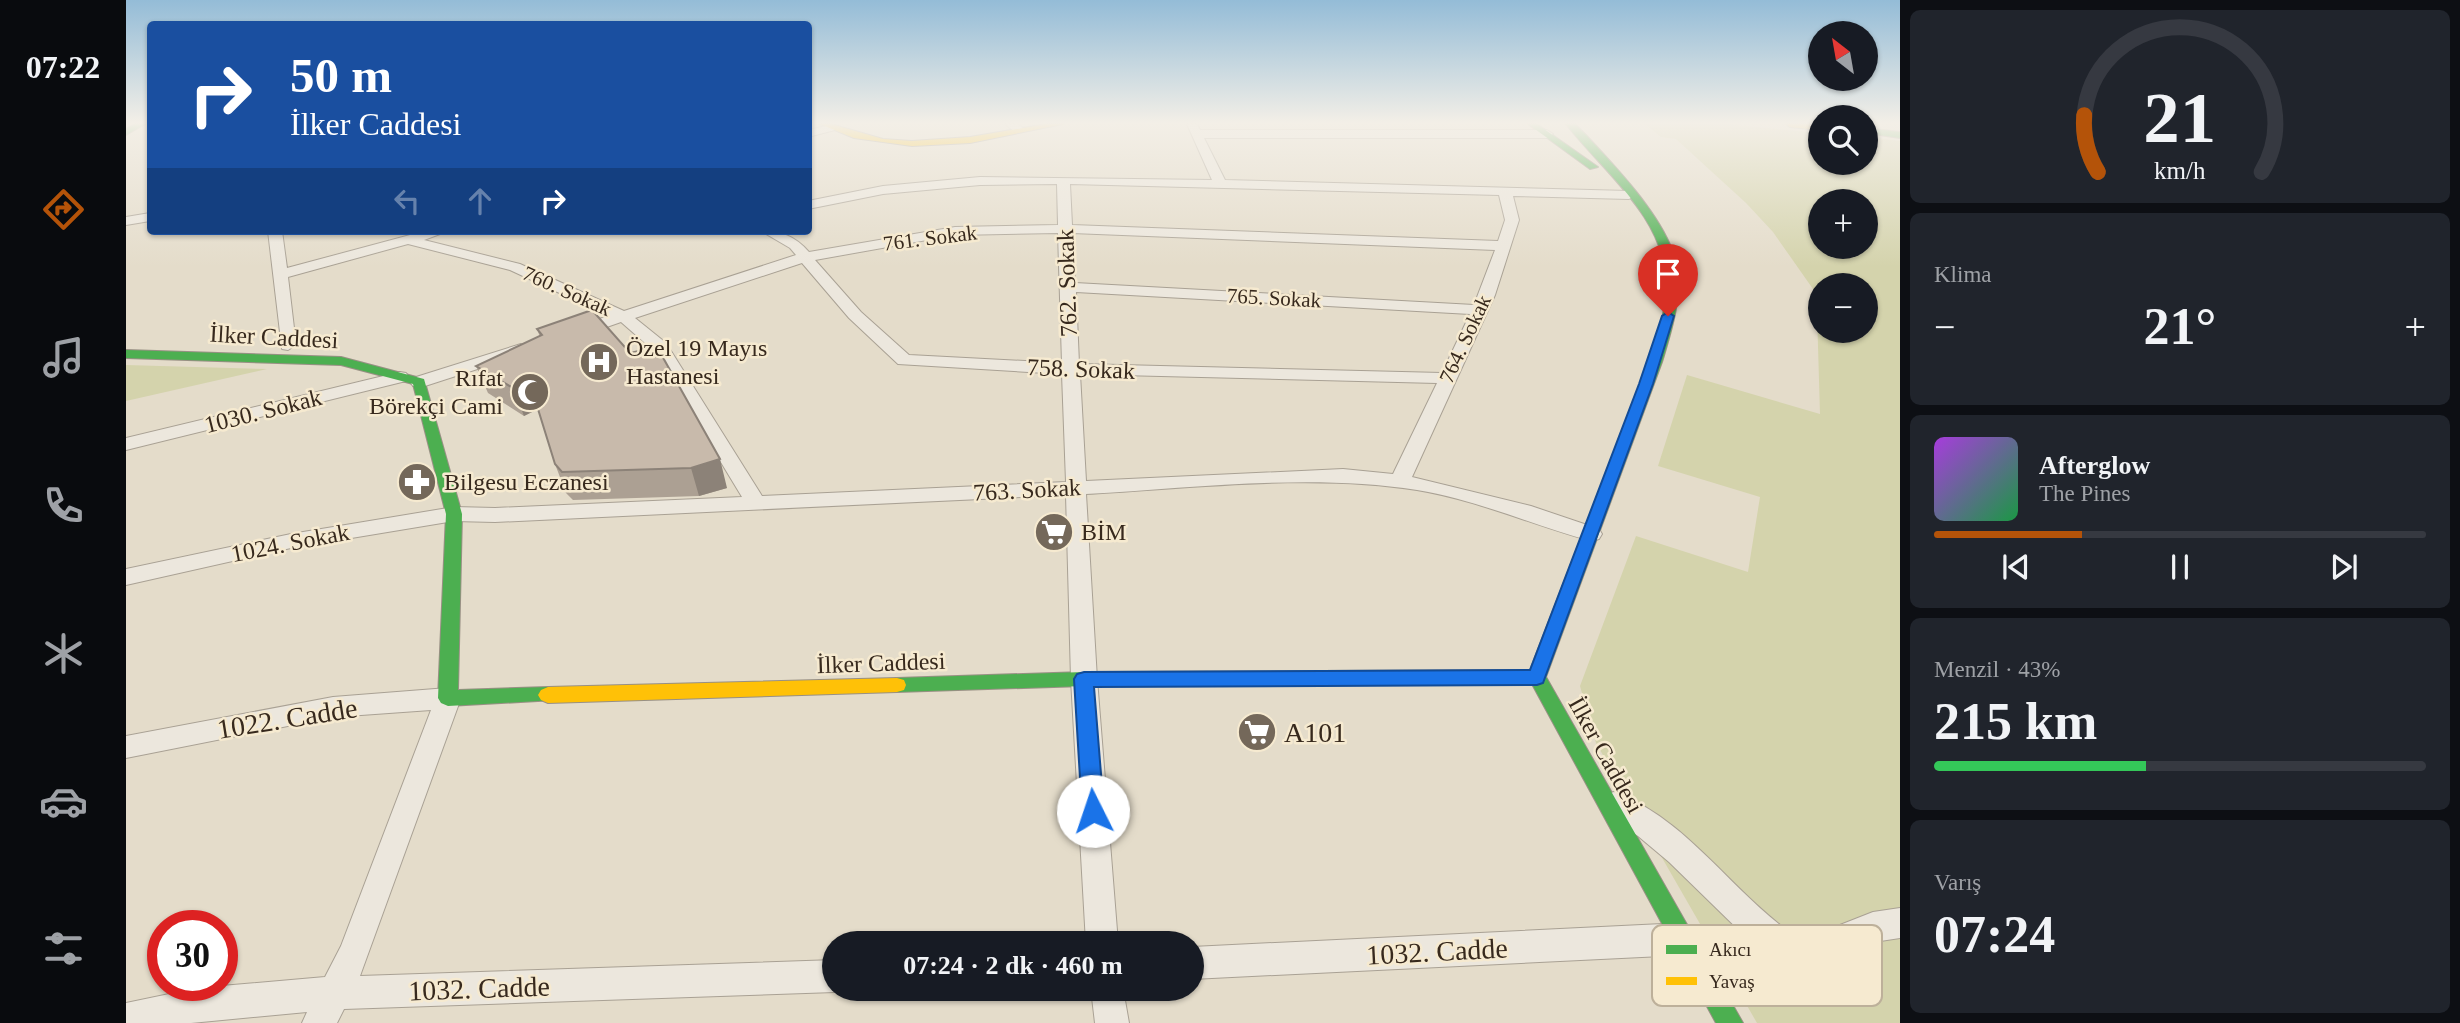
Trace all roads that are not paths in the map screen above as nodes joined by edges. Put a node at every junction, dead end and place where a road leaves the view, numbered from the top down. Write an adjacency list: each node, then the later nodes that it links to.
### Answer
1 (1214, 172): 5 (street)
2 (1598, 172): 7 (main road)
3 (1613, 172): 7 (main road)
4 (1063, 180): 5 (street); 8 (street); 11 (street, 762. Sokak)
5 (1220, 184): 6 (street)
6 (1505, 191): 7 (street); 16 (street, 764. Sokak)
7 (1629, 195): 35 (main road)
8 (812, 204)
9 (147, 218): 10 (street)
10 (126, 221)
11 (1065, 229): 16 (street, 761. Sokak); 17 (street, 761. Sokak); 19 (street, 762. Sokak)
12 (275, 235): 18 (street)
13 (426, 235): 15 (street)
14 (776, 235): 17 (street, 758. Sokak)
15 (408, 240): 18 (street); 21 (street, 760. Sokak)
16 (1503, 246): 20 (street, 764. Sokak)
17 (805, 257): 21 (street, 761. Sokak); 26 (street, 758. Sokak)
18 (280, 274): 23 (street)
19 (1067, 287): 20 (street, 765. Sokak); 26 (street, 762. Sokak)
20 (1480, 310): 28 (street, 764. Sokak)
21 (624, 316): 22 (street, 761. Sokak); 33 (street, 760. Sokak)
22 (559, 337)
23 (288, 345)
24 (534, 345): 29 (street)
25 (126, 354): 27 (main road, İlker Caddesi)
26 (1070, 369): 28 (street, 758. Sokak); 32 (street, 762. Sokak)
27 (400, 377): 29 (main road, İlker Caddesi); 30 (street, 1030. Sokak)
28 (1447, 379): 31 (street, 764. Sokak)
29 (419, 382): 34 (main road)
30 (126, 444)
31 (1399, 481): 32 (street, 763. Sokak); 35 (street, 763. Sokak)
32 (1075, 488): 33 (street, 763. Sokak); 38 (street, 762. Sokak)
33 (756, 503): 34 (street, 763. Sokak)
34 (454, 514): 36 (street, 1024. Sokak); 39 (main road)
35 (1591, 534): 37 (main road)
36 (126, 577)
37 (1537, 677): 38 (main road, İlker Caddesi); 41 (main road, İlker Caddesi)
38 (1084, 679): 39 (main road, İlker Caddesi); 46 (street, 762. Sokak)
39 (449, 698): 40 (street, 1022. Cadde); 50 (street)
40 (126, 747)
41 (1603, 798): 43 (main road, İlker Caddesi); 44 (street)
42 (1900, 923): 45 (street)
43 (1675, 925)
44 (1756, 925)
45 (1876, 925)
46 (1101, 931)
47 (1652, 941): 48 (street, 1032. Cadde)
48 (1204, 962)
49 (822, 976): 50 (street, 1032. Cadde)
50 (334, 993): 53 (street, 1032. Cadde); 54 (street)
51 (1109, 1001): 55 (street)
52 (1720, 1006): 56 (main road, İlker Caddesi)
53 (126, 1020)
54 (319, 1023)
55 (1112, 1023)
56 (1730, 1023)

